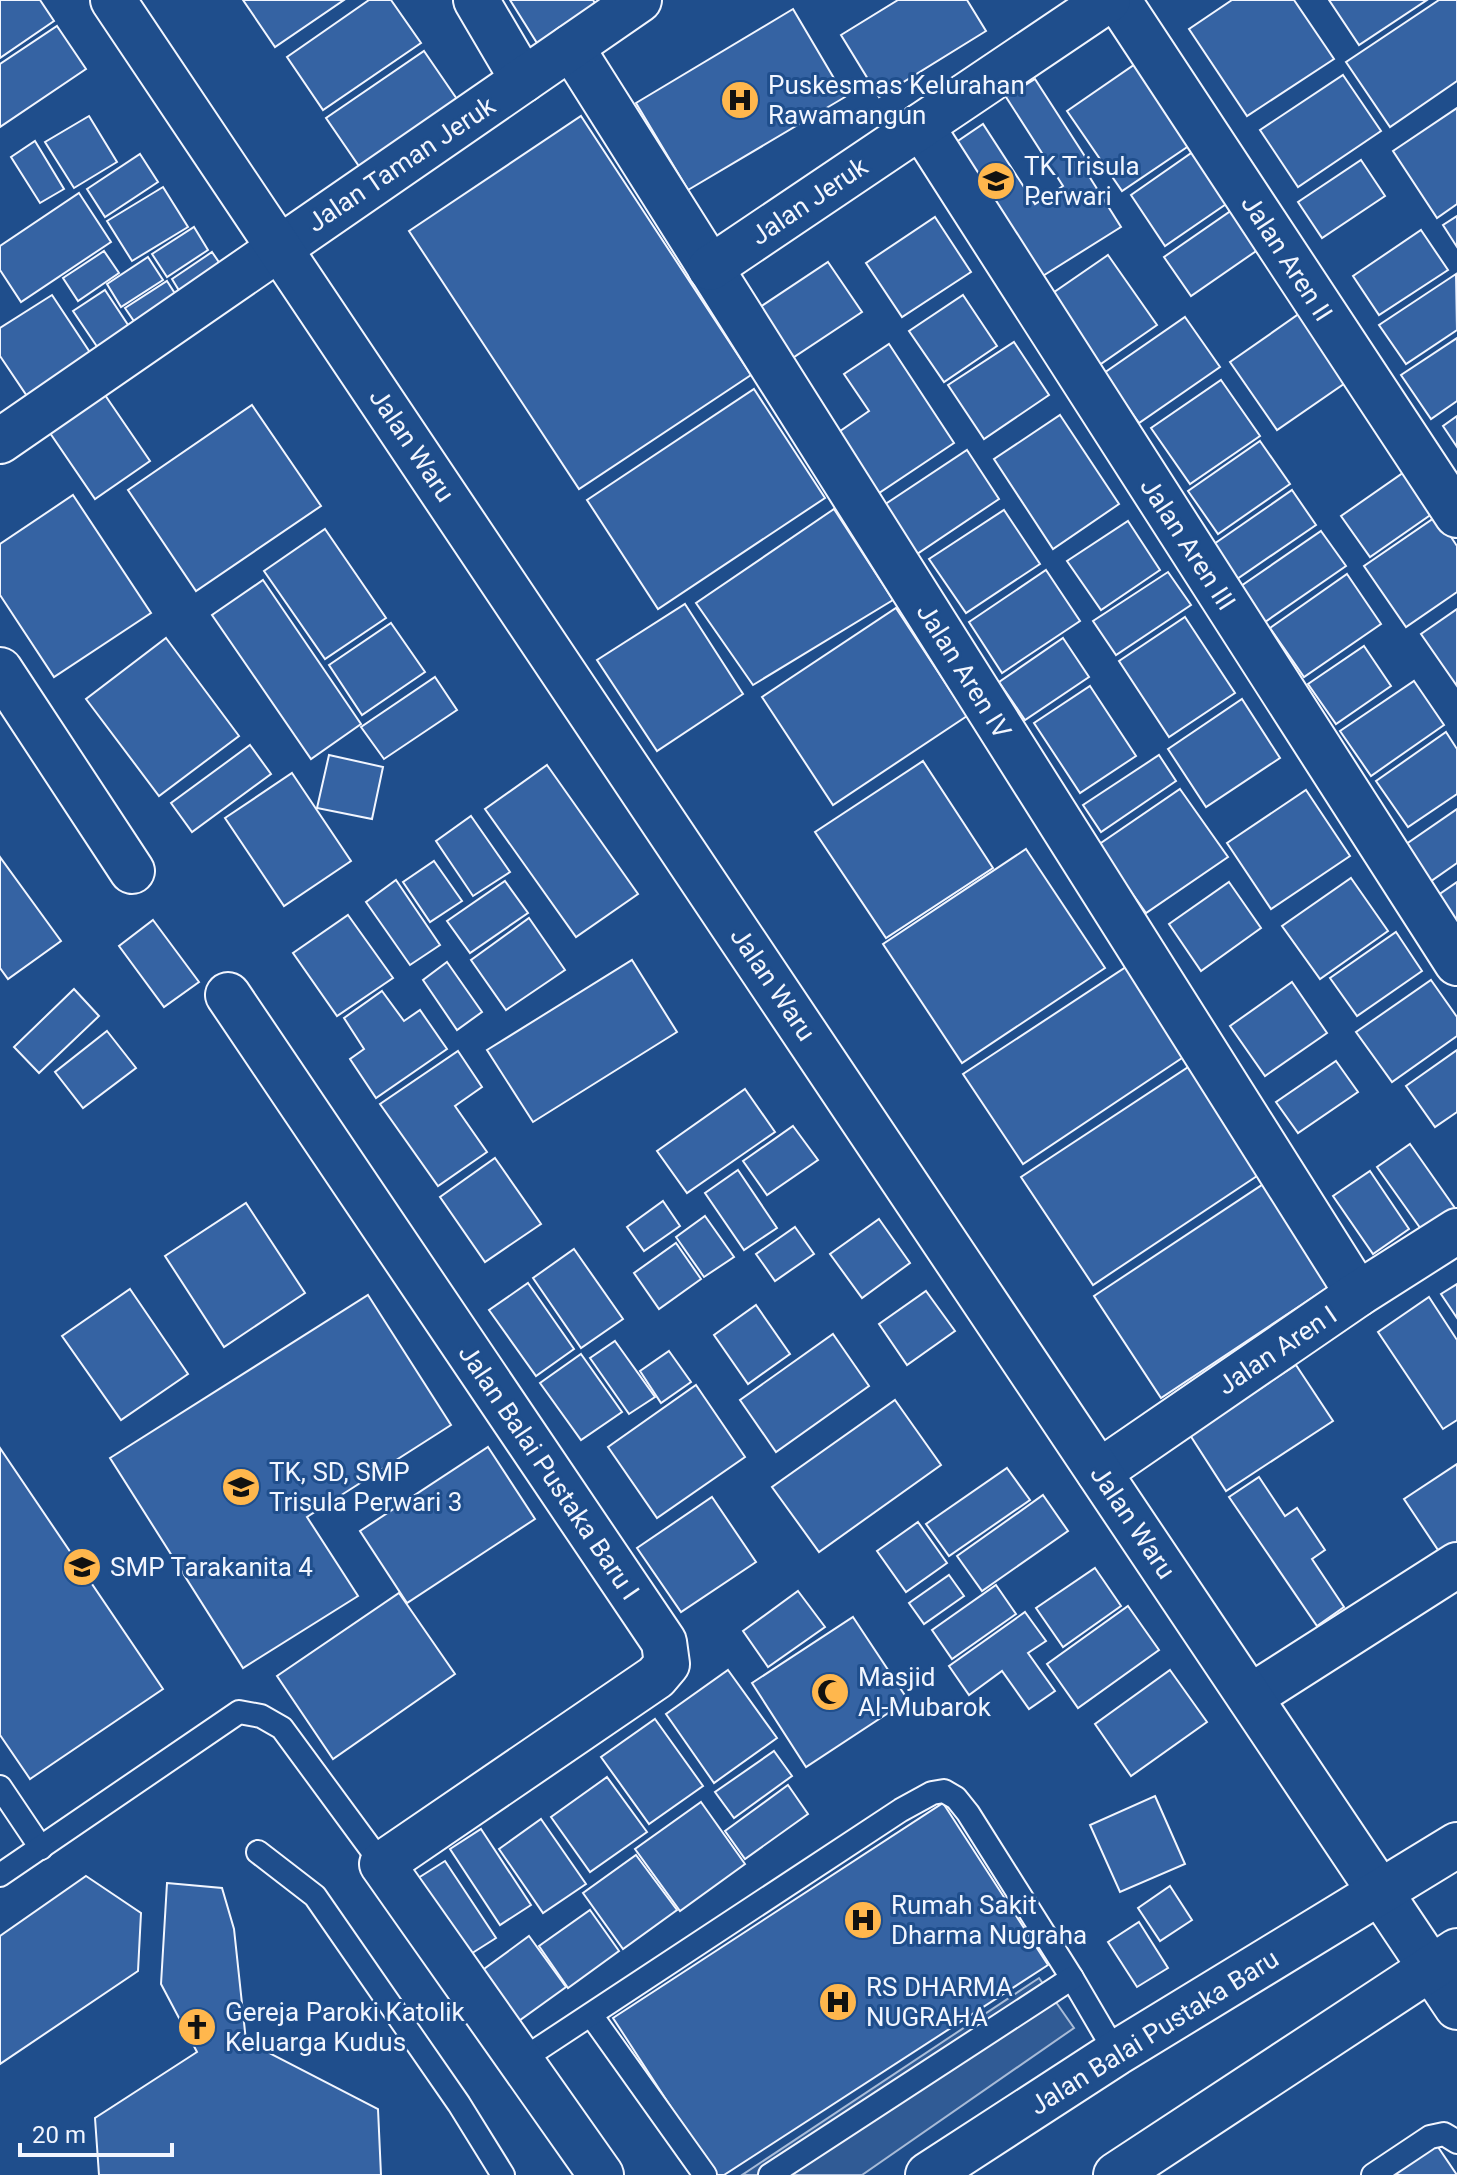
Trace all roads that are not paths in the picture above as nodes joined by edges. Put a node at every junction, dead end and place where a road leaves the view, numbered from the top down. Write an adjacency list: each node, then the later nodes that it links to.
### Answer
1 (113, 0): 9 (street, Jalan Waru)
2 (476, 0): 7 (street)
3 (639, 0): 6 (street, Jalan Taman Jeruk)
4 (1108, 0): 8 (street, Jalan Jeruk)
5 (1118, 0): 12 (street, Jalan Aren II)
6 (571, 47): 7 (street, Jalan Taman Jeruk); 10 (street, Jalan Aren IV)
7 (523, 80): 9 (street, Jalan Taman Jeruk)
8 (921, 126): 10 (street, Jalan Jeruk); 15 (street, Jalan Aren III)
9 (279, 248): 11 (street); 19 (street, Jalan Waru)
10 (710, 268): 18 (street, Jalan Aren IV)
11 (0, 441)
12 (1457, 515)
13 (0, 670): 14 (street)
14 (132, 871)
15 (1457, 963)
16 (228, 995): 26 (street, Jalan Balai Pustaka Baru I)
17 (1457, 1231): 18 (street, Jalan Aren I)
18 (1358, 1294): 19 (street, Jalan Aren I)
19 (1099, 1472): 21 (street, Jalan Waru)
20 (1457, 1565): 21 (street)
21 (1250, 1697): 28 (street, Jalan Waru)
22 (0, 1787): 24 (lane)
23 (1457, 1845): 28 (street, Jalan Balai Pustaka Baru)
24 (41, 1848): 26 (lane); 27 (lane)
25 (258, 1852): 37 (lane)
26 (382, 1864): 34 (street)
27 (0, 1875)
28 (1381, 1892): 29 (street, Jalan Waru); 33 (street, Jalan Balai Pustaka Baru)
29 (1444, 1959): 31 (street, Jalan Waru); 36 (street)
30 (1072, 1978): 32 (lane); 33 (lane); 40 (lane)
31 (1457, 2007)
32 (591, 2015): 34 (lane); 39 (lane)
33 (1116, 2053): 41 (street, Jalan Balai Pustaka Baru)
34 (520, 2061): 38 (street)
35 (1457, 2142): 42 (lane)
36 (1141, 2168)
37 (503, 2175)
38 (601, 2175)
39 (705, 2175)
40 (770, 2175)
41 (928, 2175)
42 (1373, 2175)

